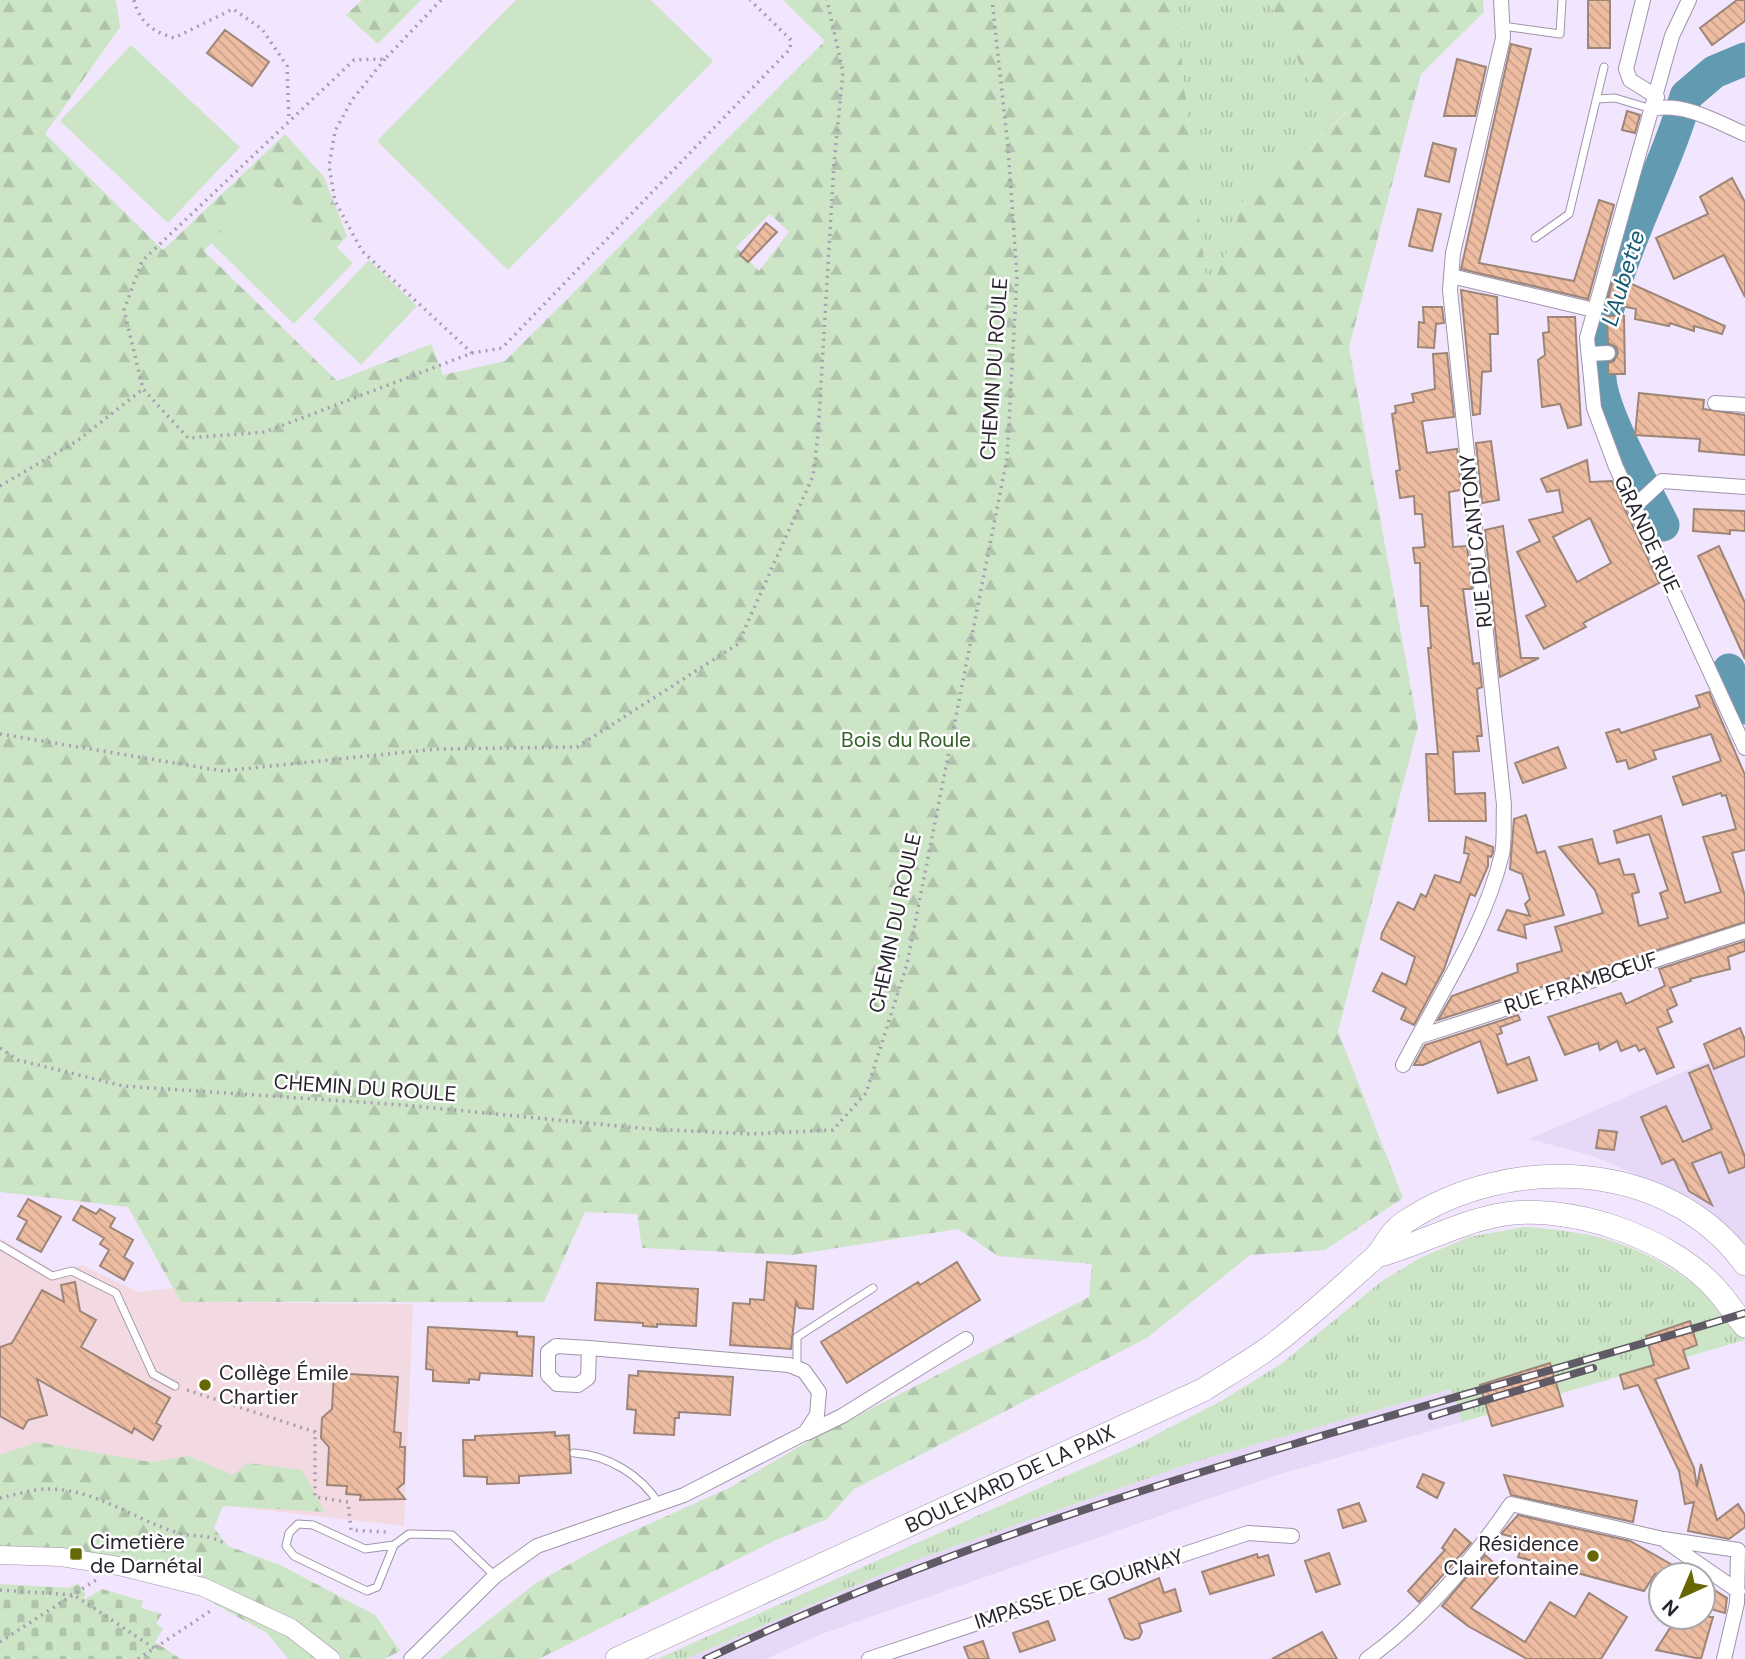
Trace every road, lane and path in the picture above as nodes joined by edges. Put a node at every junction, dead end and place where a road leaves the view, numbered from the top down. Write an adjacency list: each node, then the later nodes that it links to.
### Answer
1 (134, 0): 15 (path)
2 (441, 0): 11 (path)
3 (750, 0): 21 (path)
4 (827, 0): 29 (path)
5 (992, 0): 33 (path, CHEMIN DU ROULE)
6 (1501, 0): 10 (street, RUE DU CANTONY)
7 (1562, 0): 10 (lane)
8 (1643, 0): 14 (street)
9 (1689, 0): 14 (street, GRANDE RUE)
10 (1503, 26): 18 (street, RUE DU CANTONY)
11 (385, 59): 15 (path); 21 (path)
12 (1604, 68): 13 (lane)
13 (1597, 99): 14 (lane); 17 (lane)
14 (1658, 104): 16 (street); 19 (street, GRANDE RUE)
15 (289, 121): 23 (path)
16 (1745, 134)
17 (1535, 238)
18 (1451, 276): 19 (street); 32 (street, RUE DU CANTONY)
19 (1594, 310): 22 (street, GRANDE RUE)
20 (1608, 352): 22 (street)
21 (472, 353): 23 (path)
22 (1589, 354): 28 (street, GRANDE RUE)
23 (144, 389): 26 (path)
24 (1715, 403): 25 (street)
25 (1745, 405)
26 (0, 486)
27 (1745, 486): 28 (street)
28 (1637, 502): 30 (street, GRANDE RUE)
29 (0, 734)
30 (1745, 748)
31 (1745, 932): 32 (street, RUE FRAMBŒUF)
32 (1418, 1037): 34 (street, RUE DU CANTONY)
33 (0, 1048)
34 (1403, 1065)
35 (0, 1245): 43 (lane)
36 (1377, 1256): 37 (main road, BOULEVARD DE LA PAIX); 39 (main road, BOULEVARD DE LA PAIX); 66 (main road, BOULEVARD DE LA PAIX)
37 (1745, 1264)
38 (873, 1288): 42 (lane)
39 (1745, 1326)
40 (967, 1339): 44 (street)
41 (589, 1348): 42 (street)
42 (797, 1368): 44 (street)
43 (175, 1386): 48 (path)
44 (805, 1433): 47 (street)
45 (574, 1453): 47 (lane)
46 (0, 1498): 51 (path)
47 (660, 1504): 56 (street)
48 (410, 1534): 52 (lane); 56 (lane)
49 (1292, 1536): 67 (street, IMPASSE DE GOURNAY)
50 (1663, 1539): 53 (street); 58 (street); 68 (street)
51 (226, 1544)
52 (394, 1545): 52 (lane)
53 (1741, 1548): 58 (street)
54 (0, 1555): 55 (street)
55 (119, 1566): 59 (path); 60 (street)
56 (495, 1576): 65 (street)
57 (0, 1590): 59 (path)
58 (1738, 1591): 69 (street)
59 (74, 1594): 61 (path); 62 (path)
60 (228, 1599): 62 (path); 64 (street)
61 (0, 1642)
62 (154, 1648): 63 (path)
63 (138, 1659)
64 (331, 1659)
65 (411, 1659)
66 (617, 1659)
67 (869, 1659)
68 (1368, 1659)
69 (1724, 1659)

